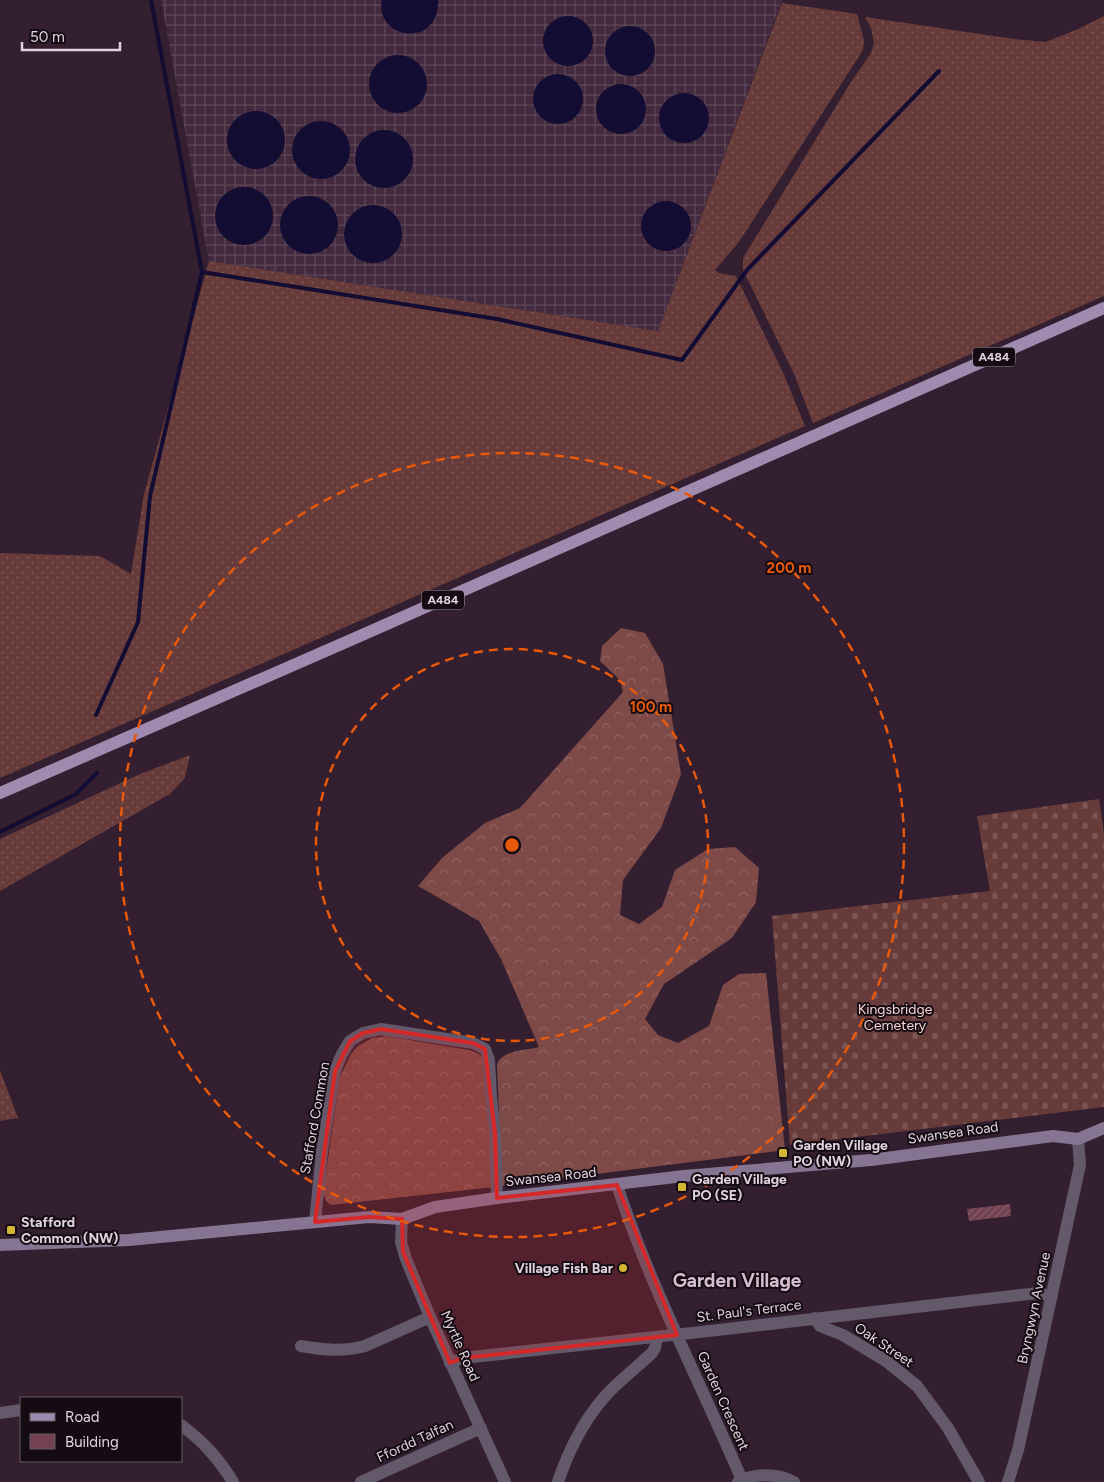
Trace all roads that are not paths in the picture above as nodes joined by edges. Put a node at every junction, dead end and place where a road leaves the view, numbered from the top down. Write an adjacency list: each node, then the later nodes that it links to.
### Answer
1 (1104, 308): 2 (main road, A484)
2 (0, 793)
3 (1104, 1128): 4 (main road, Swansea Road)
4 (1078, 1139): 5 (main road, Swansea Road); 10 (street, Bryngwyn Avenue)
5 (617, 1185): 6 (main road, Swansea Road); 13 (street, Garden Crescent)
6 (497, 1198): 7 (main road, Swansea Road); 8 (street, Stafford Common)
7 (402, 1219): 8 (main road, Swansea Road); 11 (street, Myrtle Road)
8 (315, 1222): 9 (main road, Swansea Road)
9 (0, 1245)
10 (1052, 1296): 12 (street, St. Paul's Terrace); 28 (street, Bryngwyn Avenue)
11 (430, 1317): 15 (street); 16 (street, Myrtle Road)
12 (814, 1318): 13 (street, St. Paul's Terrace); 27 (street, Oak Street)
13 (677, 1335): 14 (street, St. Paul's Terrace); 21 (street, Garden Crescent)
14 (657, 1338): 16 (street, St. Paul's Terrace); 25 (street)
15 (301, 1346)
16 (450, 1363): 20 (street, Myrtle Road)
17 (20, 1410): 18 (street)
18 (0, 1413)
19 (182, 1426): 22 (street)
20 (481, 1428): 23 (street, Ffordd Talfan); 24 (street, Myrtle Road)
21 (740, 1481): 26 (street, Garden Crescent)
22 (233, 1482)
23 (362, 1482)
24 (505, 1482)
25 (558, 1482)
26 (794, 1482)
27 (979, 1482)
28 (1008, 1482)

